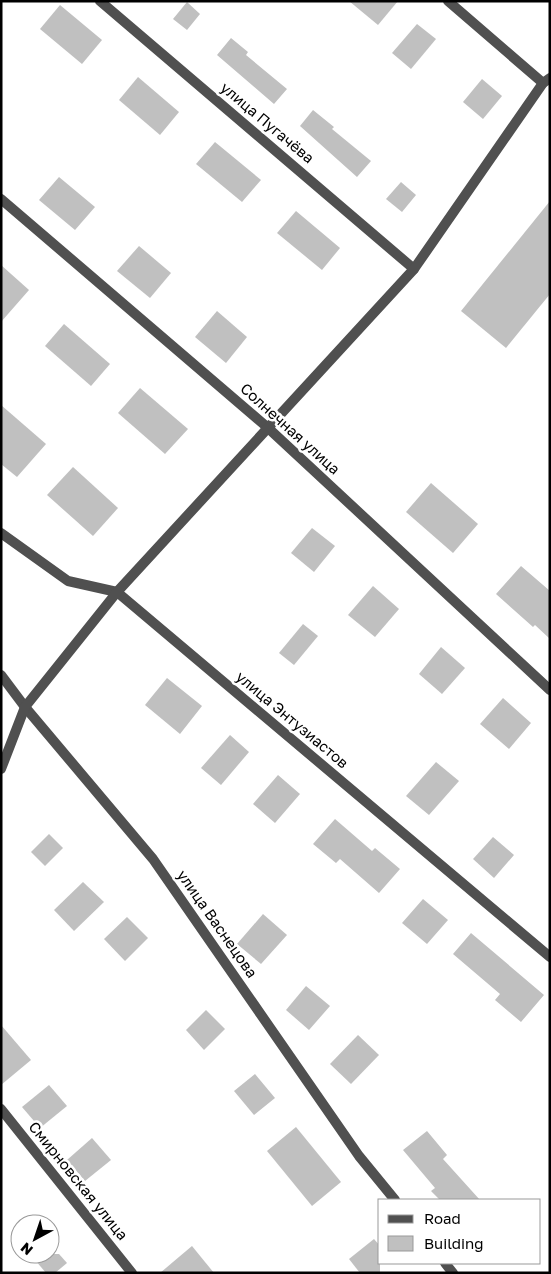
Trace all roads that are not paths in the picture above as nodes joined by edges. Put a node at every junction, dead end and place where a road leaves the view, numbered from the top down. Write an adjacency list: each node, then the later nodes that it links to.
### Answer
1 (100, 1): 5 (street, улица Пугачёва)
2 (448, 1): 3 (street)
3 (546, 80): 5 (street)
4 (1, 199): 6 (street, Солнечная улица)
5 (414, 269): 6 (street)
6 (268, 427): 8 (street); 10 (street, Солнечная улица)
7 (1, 533): 8 (street, улица Энтузиастов)
8 (117, 592): 11 (street); 13 (street, улица Энтузиастов)
9 (1, 675): 11 (street, улица Васнецова)
10 (550, 690)
11 (25, 707): 12 (street); 15 (street, улица Васнецова)
12 (1, 768)
13 (550, 957)
14 (1, 1108): 16 (street, Смирновская улица)
15 (393, 1199)
16 (132, 1273)

